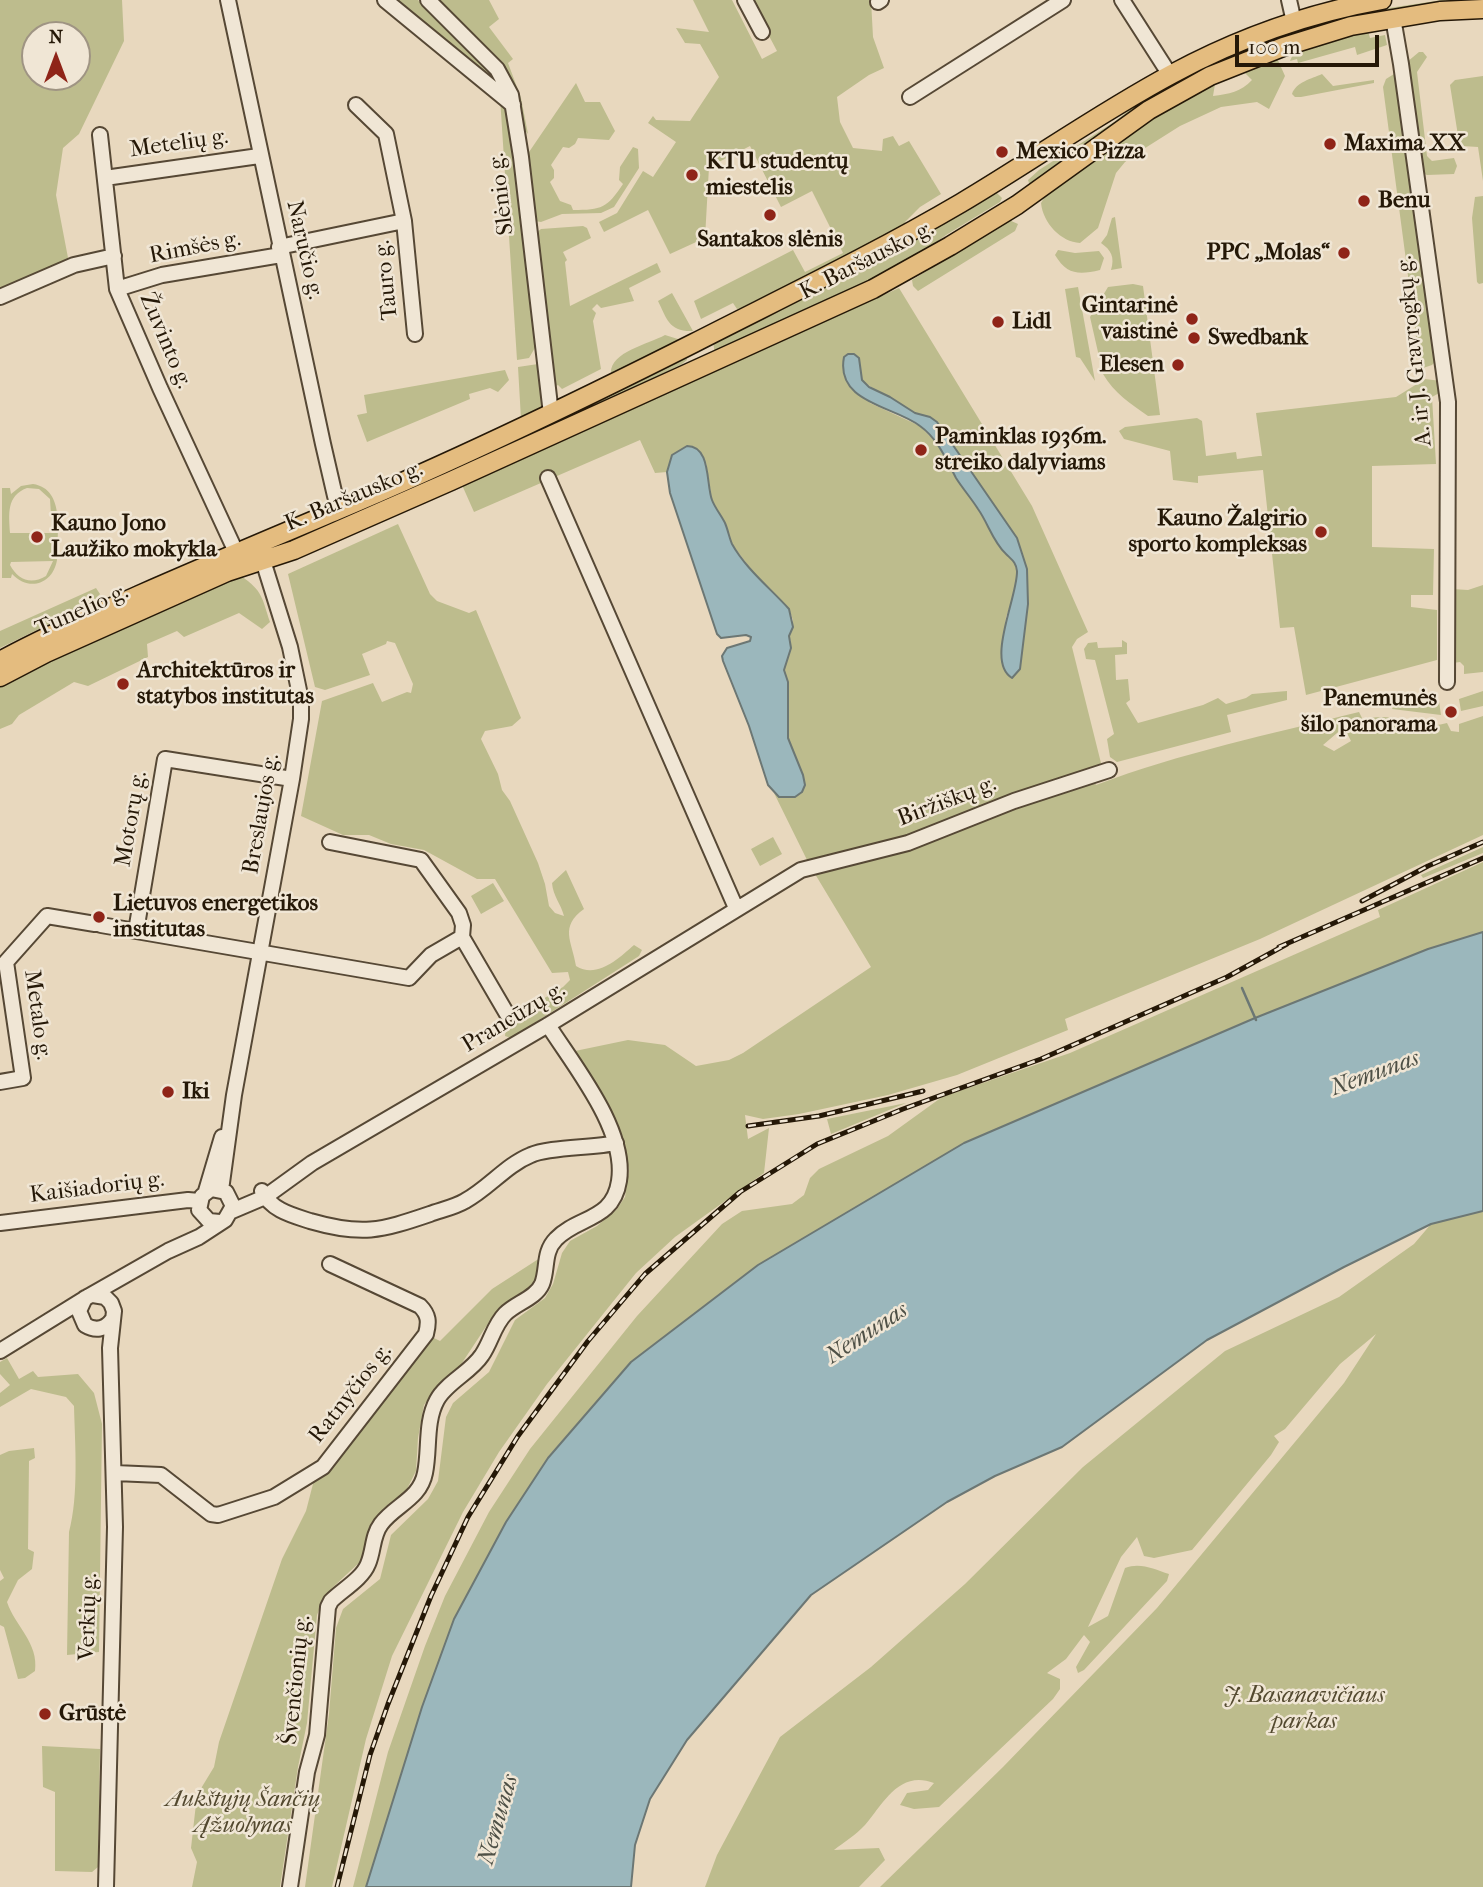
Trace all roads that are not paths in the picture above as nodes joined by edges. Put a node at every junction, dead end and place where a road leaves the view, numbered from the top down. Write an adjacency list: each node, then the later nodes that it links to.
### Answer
1 (228, 0): 18 (street, Naručio g.)
2 (385, 0): 16 (street)
3 (428, 0): 16 (street, Slėnio g.)
4 (745, 0): 12 (street)
5 (1063, 0): 14 (street)
6 (1122, 0): 13 (street)
7 (1289, 0): 11 (street)
8 (1382, 0): 11 (main road, K. Baršausko g.)
9 (1483, 9): 10 (main road, K. Baršausko g.)
10 (1393, 18): 27 (main road, K. Baršausko g.); 35 (street, A. ir J. Gravrogkų g.)
11 (1294, 22): 13 (main road, K. Baršausko g.)
12 (762, 32)
13 (1170, 75): 26 (main road, K. Baršausko g.)
14 (910, 97)
15 (356, 105): 20 (street, Tauro g.)
16 (514, 106): 28 (street, Slėnio g.)
17 (100, 135): 19 (street, Žuvinto g.)
18 (260, 156): 19 (street, Metelių g.); 21 (street, Naručio g.)
19 (105, 178): 22 (street, Žuvinto g.)
20 (404, 221): 21 (street, Tauro g.); 25 (street, Tauro g.)
21 (280, 251): 23 (street, Rimšės g.); 30 (street, Naručio g.)
22 (114, 256): 23 (street, Žuvinto g.); 24 (street)
23 (117, 289): 31 (street, Žuvinto g.)
24 (0, 297)
25 (415, 334)
26 (702, 339): 27 (main road); 28 (main road, K. Baršausko g.)
27 (713, 362): 32 (main road, K. Baršausko g.)
28 (551, 414): 30 (main road, K. Baršausko g.)
29 (548, 478): 40 (street)
30 (341, 509): 32 (main road, K. Baršausko g.)
31 (236, 552): 32 (main road, Tunelio g.); 33 (main road, Tunelio g.)
32 (260, 552): 34 (main road, Tunelio g.); 37 (street, Breslaujos g.)
33 (0, 661)
34 (0, 677)
35 (1447, 682)
36 (1109, 770): 39 (street, Biržiškų g.)
37 (292, 779): 41 (street, Motorų g.); 43 (street, Breslaujos g.)
38 (330, 842): 42 (street)
39 (801, 870): 40 (street, Prancūzų g.)
40 (736, 908): 45 (street, Prancūzų g.)
41 (136, 931): 43 (street, Metalo g.); 46 (street, Metalo g.)
42 (462, 937): 43 (street, Metalo g.); 44 (street)
43 (261, 952): 49 (street, Breslaujos g.)
44 (507, 1014)
45 (548, 1025): 47 (street, Švenčionių g.); 48 (street, Prancūzų g.)
46 (0, 1082)
47 (616, 1143): 48 (street); 65 (street, Švenčionių g.)
48 (263, 1193): 49 (street, Prancūzų g.)
49 (215, 1201): 50 (street, Prancūzų g.); 50 (street); 51 (street, Kaišiadorių g.); 52 (street, Prancūzų g.)
50 (220, 1222): 52 (street, Prancūzų g.)
51 (0, 1223)
52 (168, 1251): 54 (street, Prancūzų g.)
53 (330, 1264): 63 (street, Ratnyčios g.)
54 (129, 1275): 55 (street, Prancūzų g.); 56 (street, Prancūzų g.)
55 (89, 1296): 56 (street); 58 (street); 59 (street, Prancūzų g.)
56 (111, 1303): 57 (street)
57 (112, 1320): 60 (street); 61 (street, Verkių g.)
58 (82, 1321): 59 (street, Prancūzų g.); 60 (street)
59 (48, 1323): 62 (street, Prancūzų g.)
60 (98, 1329): 61 (street)
61 (110, 1348): 63 (street, Verkių g.)
62 (0, 1351)
63 (115, 1474): 64 (street, Verkių g.)
64 (106, 1887)
65 (290, 1887)

